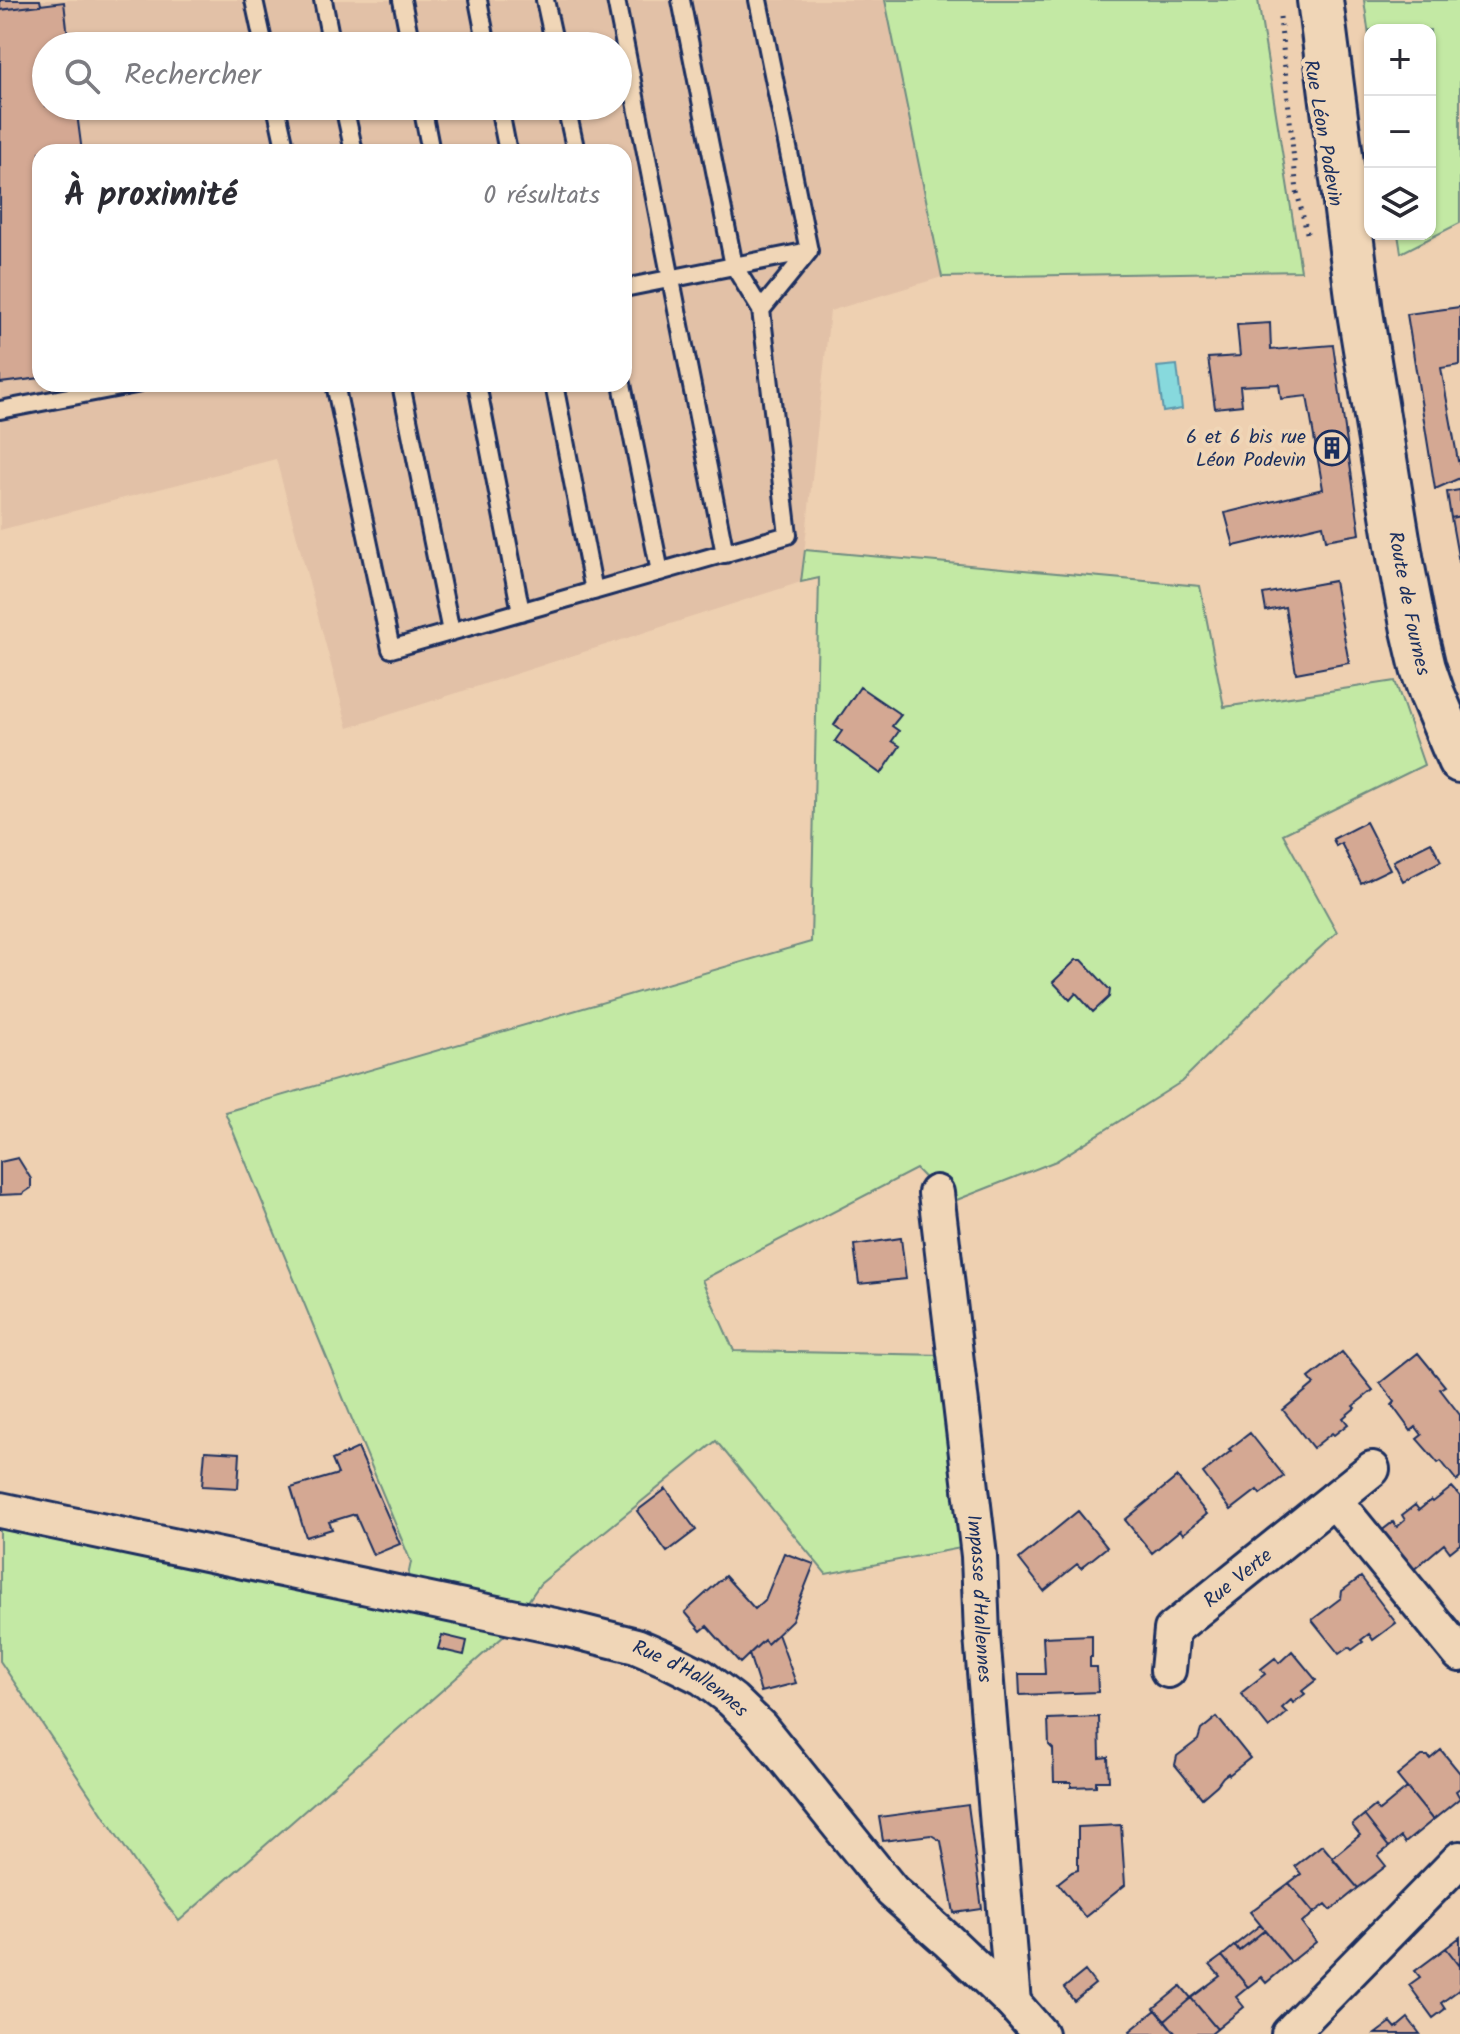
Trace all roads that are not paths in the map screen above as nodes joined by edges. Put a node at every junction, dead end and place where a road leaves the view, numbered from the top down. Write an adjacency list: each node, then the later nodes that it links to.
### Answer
1 (254, 0): 11 (lane)
2 (323, 0): 12 (lane)
3 (402, 0): 13 (lane)
4 (478, 0): 14 (lane)
5 (545, 0): 15 (lane)
6 (616, 0): 16 (lane)
7 (681, 0): 29 (lane)
8 (758, 0): 28 (lane)
9 (1300, 0): 33 (main road, Rue Léon Podevin)
10 (1320, 0): 33 (main road, Rue Léon Podevin)
11 (261, 32)
12 (329, 32)
13 (408, 32)
14 (484, 32)
15 (552, 32)
16 (622, 32)
17 (632, 83): 30 (lane)
18 (279, 120): 23 (lane)
19 (347, 120): 24 (lane)
20 (425, 120): 25 (lane)
21 (502, 120): 26 (lane)
22 (569, 120): 27 (lane)
23 (284, 144)
24 (352, 144)
25 (429, 144)
26 (506, 144)
27 (574, 144)
28 (809, 251): 29 (lane); 32 (lane)
29 (734, 266): 30 (lane); 32 (lane)
30 (670, 279): 31 (lane); 42 (lane)
31 (632, 286)
32 (761, 310): 42 (lane)
33 (1360, 312): 41 (main road, Rue Léon Podevin)
34 (94, 392): 40 (lane)
35 (337, 392): 46 (lane)
36 (403, 392): 46 (lane)
37 (479, 392): 45 (lane)
38 (556, 392): 44 (lane)
39 (624, 392): 43 (lane)
40 (0, 410)
41 (1389, 489): 47 (main road, Route de Fournes)
42 (725, 554): 43 (lane)
43 (660, 572): 44 (lane)
44 (594, 591): 45 (lane)
45 (521, 612): 46 (lane)
46 (451, 632)
47 (1460, 760)
48 (936, 1193): 55 (street, Impasse d'Hallennes)
49 (1372, 1469): 50 (street, Rue Verte)
50 (1334, 1500): 52 (street); 53 (street, Rue Verte)
51 (0, 1510): 55 (street, Rue d'Hallennes)
52 (1460, 1654)
53 (1168, 1670)
54 (1460, 1859): 57 (street)
55 (1013, 2003): 56 (street, Rue d'Hallennes)
56 (1040, 2034)
57 (1289, 2034)

